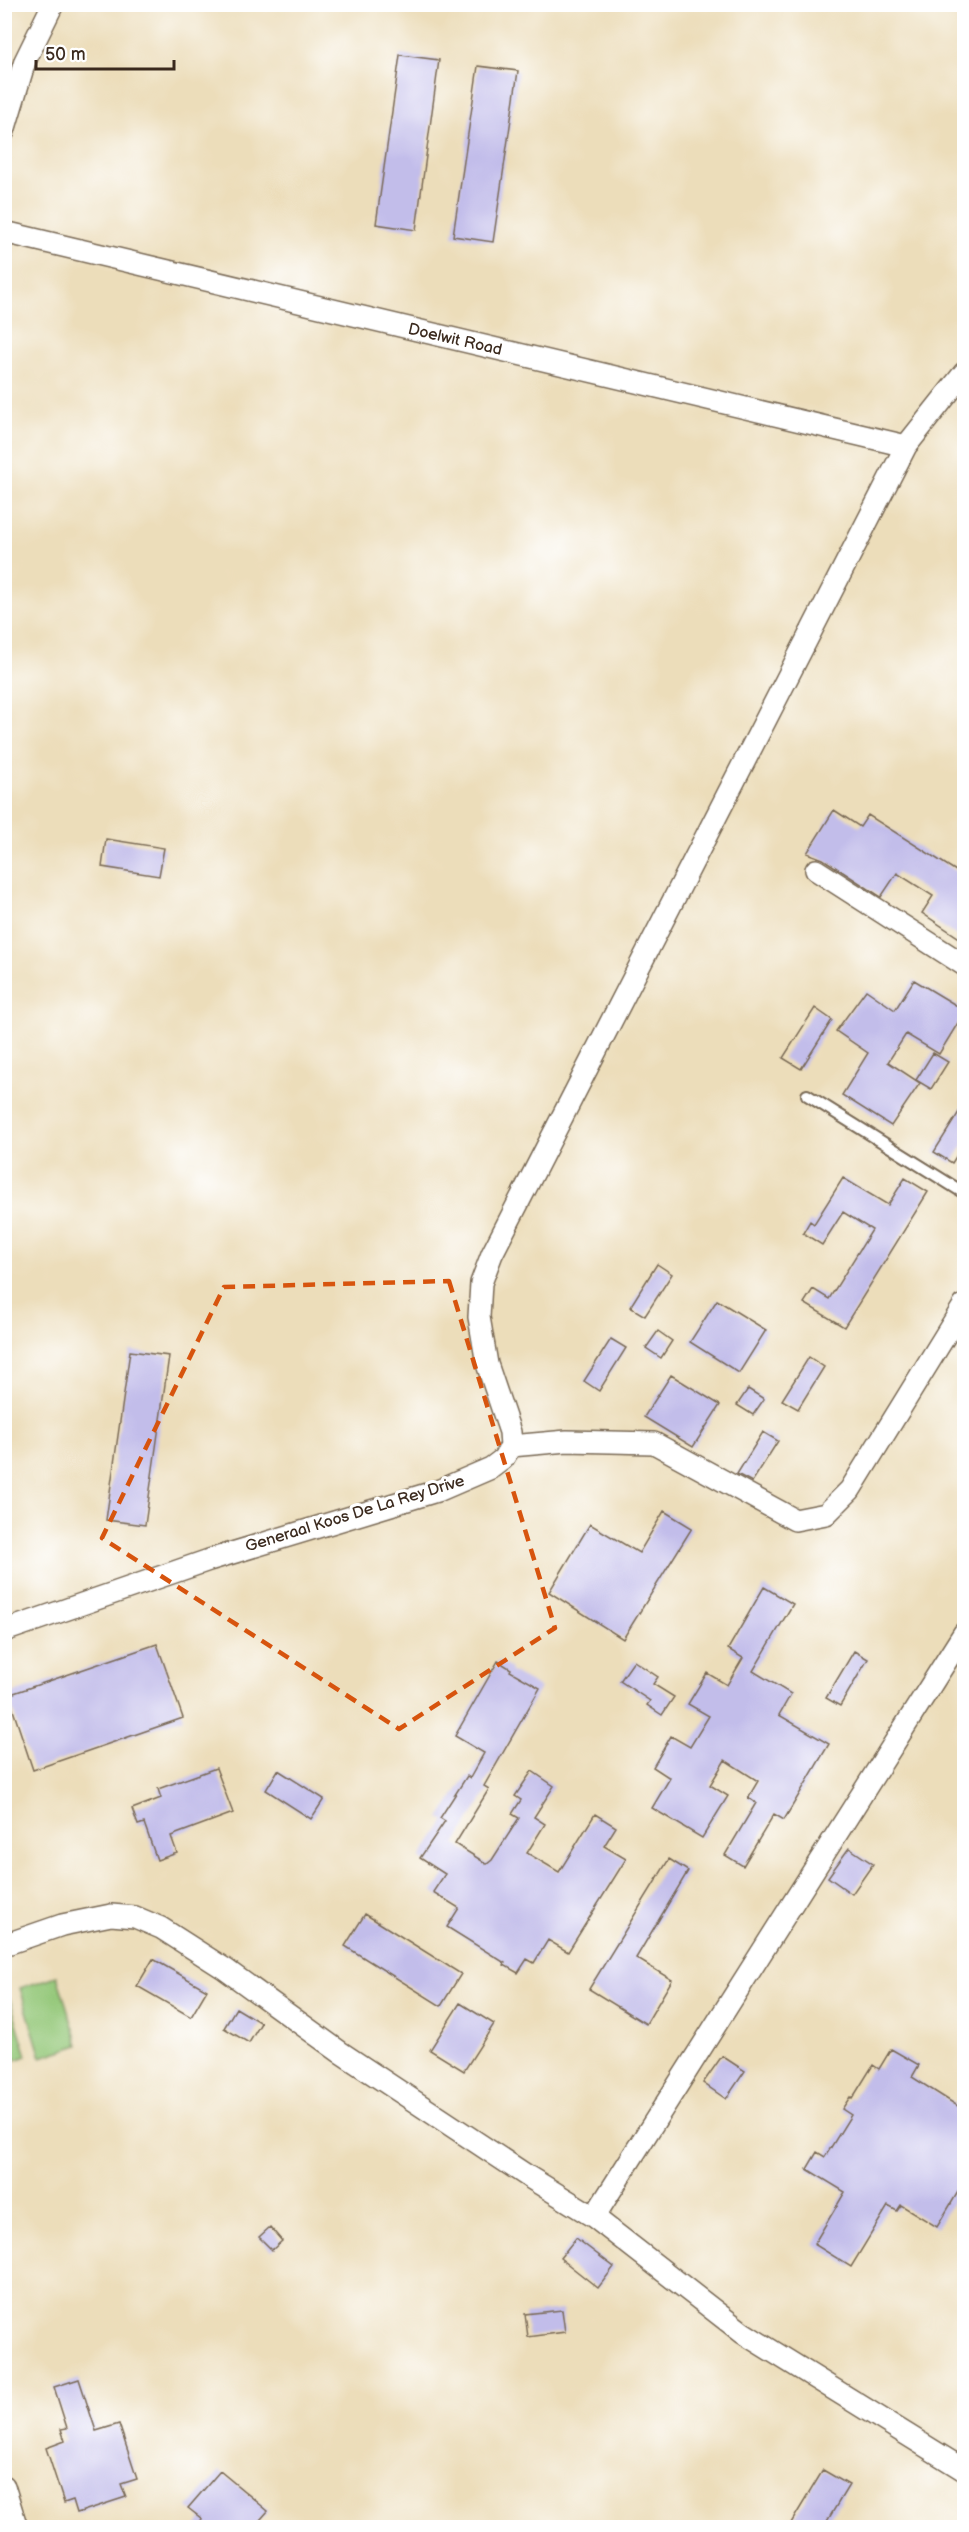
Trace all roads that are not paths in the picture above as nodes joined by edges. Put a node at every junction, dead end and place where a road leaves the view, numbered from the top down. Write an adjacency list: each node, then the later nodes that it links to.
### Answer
1 (53, 4): 2 (street)
2 (4, 131)
3 (4, 232): 5 (street, Doelwit Road)
4 (964, 373): 5 (street)
5 (906, 446): 11 (street)
6 (816, 870): 7 (street)
7 (964, 965)
8 (807, 1095): 9 (lane)
9 (964, 1193)
10 (964, 1305): 11 (street)
11 (511, 1446): 12 (street, Generaal Koos De La Rey Drive)
12 (4, 1631)
13 (964, 1633): 15 (street)
14 (4, 1945): 15 (street)
15 (594, 2217): 16 (street)
16 (964, 2470)
17 (4, 2486): 18 (street)
18 (17, 2528)

